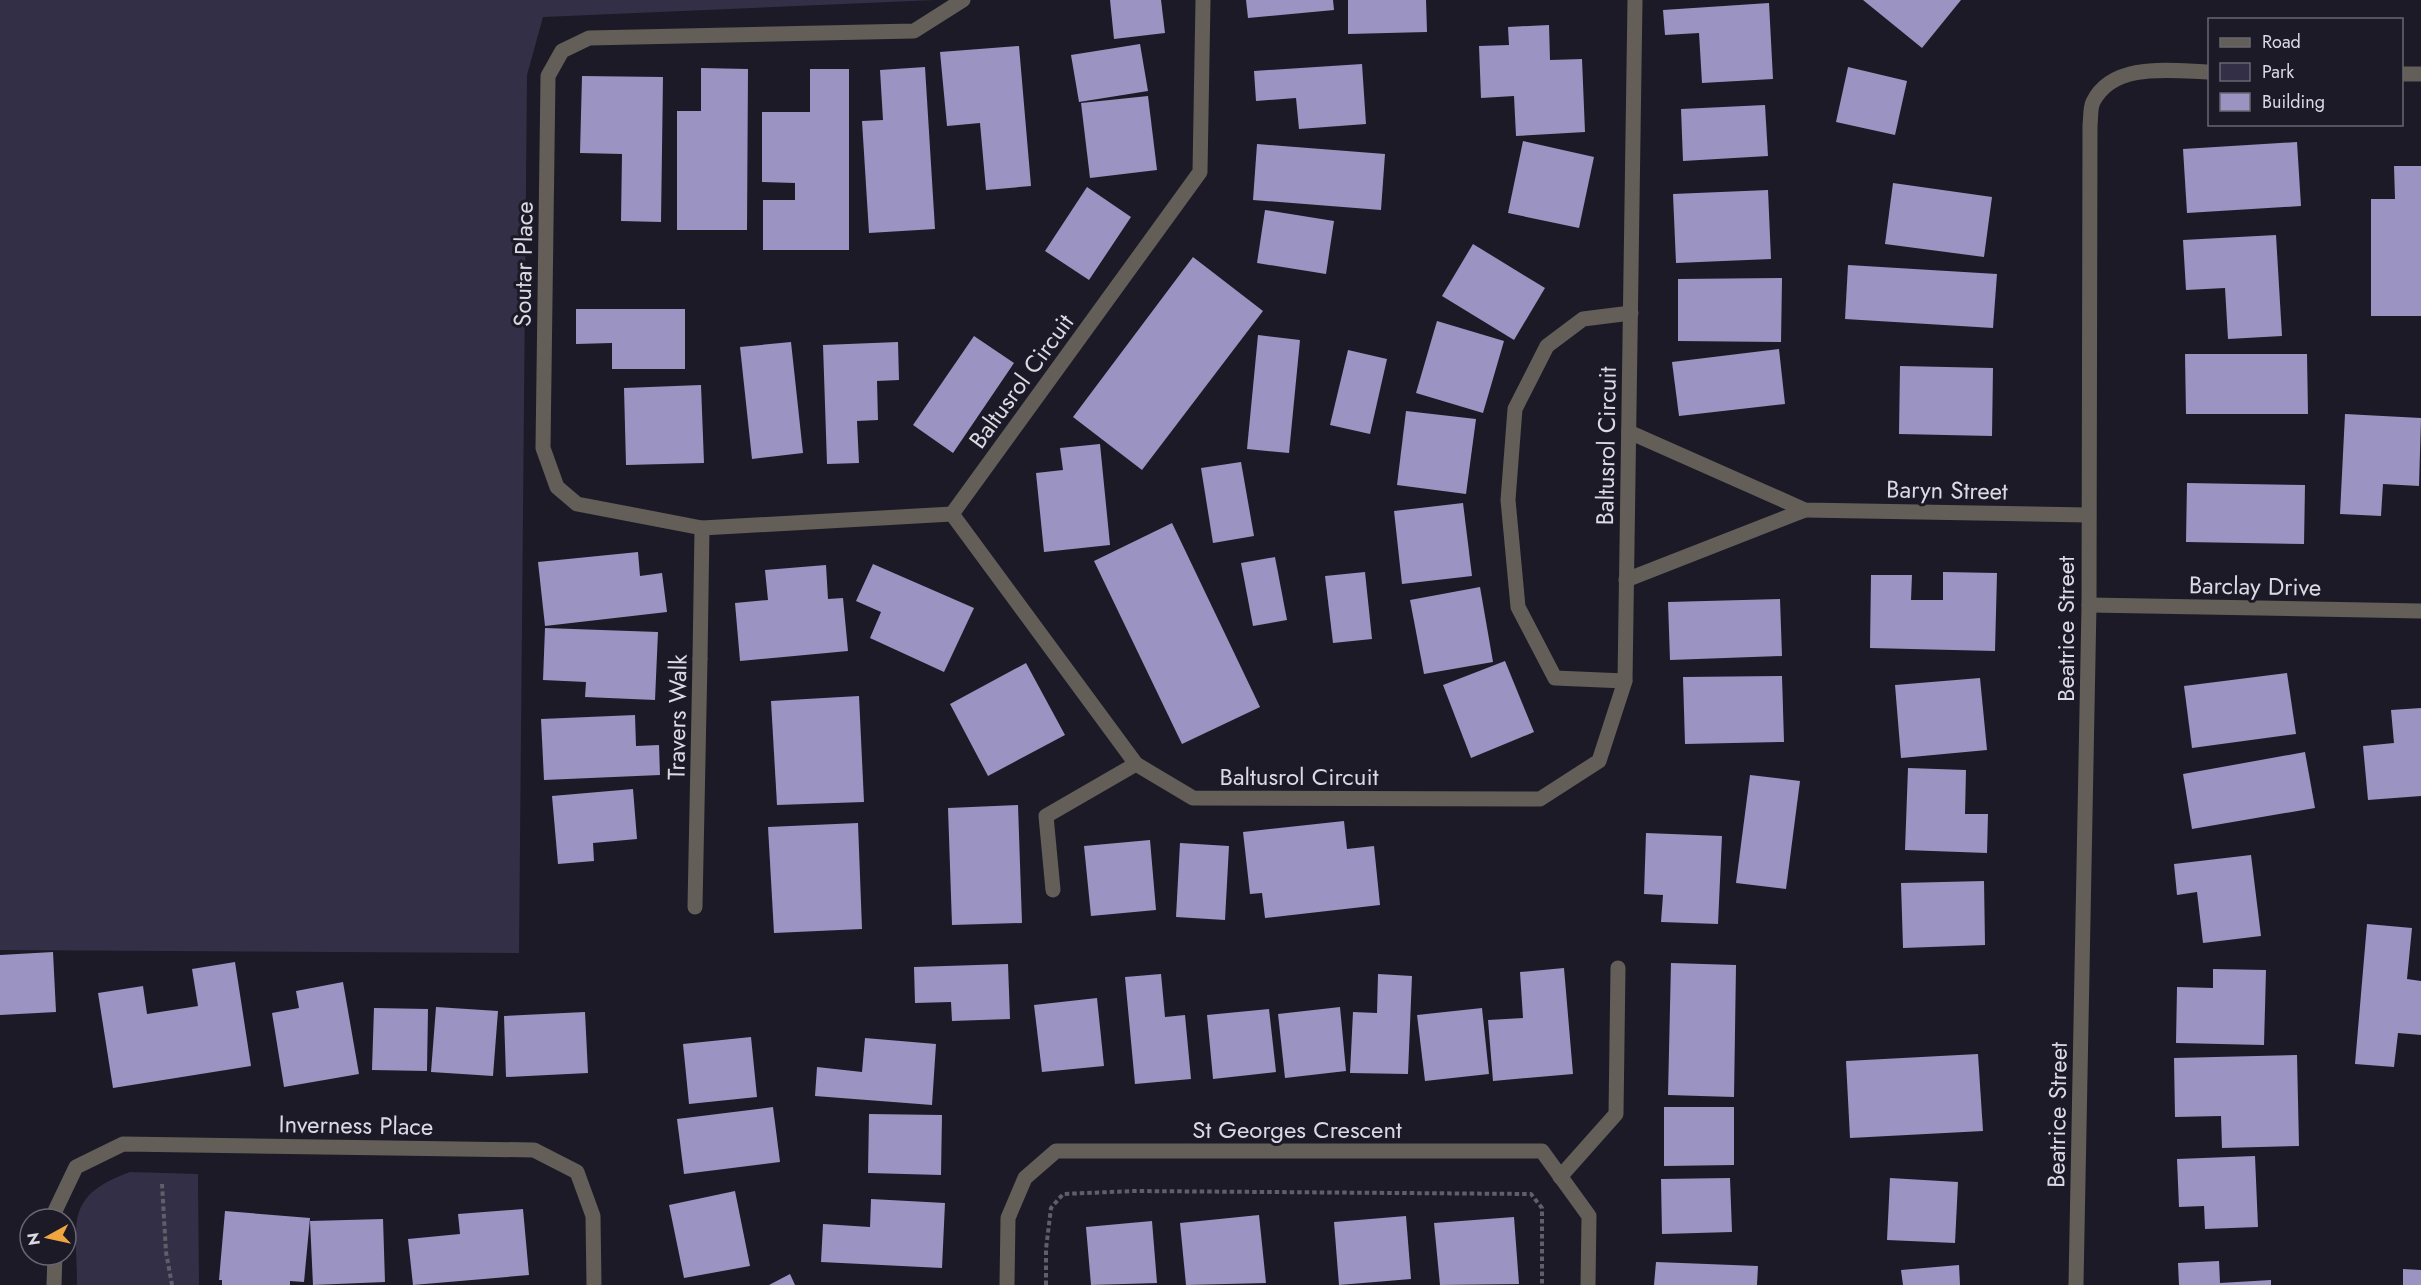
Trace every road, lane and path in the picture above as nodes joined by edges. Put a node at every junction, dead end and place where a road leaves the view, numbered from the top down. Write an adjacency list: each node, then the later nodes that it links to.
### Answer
1 (963, 0): 12 (street, Soutar Place)
2 (1203, 0): 10 (street, Baltusrol Circuit)
3 (1635, 0): 7 (street, Baltusrol Circuit)
4 (2208, 72): 11 (street, Beatrice Street)
5 (2403, 74): 6 (street)
6 (2421, 74)
7 (1631, 313): 8 (street, Baltusrol Circuit); 16 (street)
8 (1629, 432): 9 (street, Baryn Street); 13 (street, Baltusrol Circuit)
9 (1805, 510): 11 (street, Baryn Street); 13 (street, Baryn Street)
10 (952, 514): 12 (street, Soutar Place); 17 (street, Baltusrol Circuit)
11 (2088, 515): 14 (street, Beatrice Street)
12 (702, 528): 19 (street, Travers Walk)
13 (1626, 580): 16 (street, Baltusrol Circuit)
14 (2089, 605): 15 (street, Barclay Drive); 32 (street, Beatrice Street)
15 (2421, 611)
16 (1625, 681): 17 (street, Baltusrol Circuit)
17 (1136, 764): 18 (street)
18 (1053, 890)
19 (696, 907)
20 (1618, 968): 21 (street)
21 (1560, 1177): 28 (street, St Georges Crescent); 31 (street, St Georges Crescent)
22 (162, 1184): 26 (path)
23 (58, 1207): 27 (street, Inverness Place)
24 (55, 1267): 25 (street)
25 (54, 1285)
26 (172, 1285)
27 (594, 1285)
28 (1007, 1285)
29 (1046, 1285): 30 (path)
30 (1542, 1285)
31 (1587, 1285)
32 (2076, 1285)

